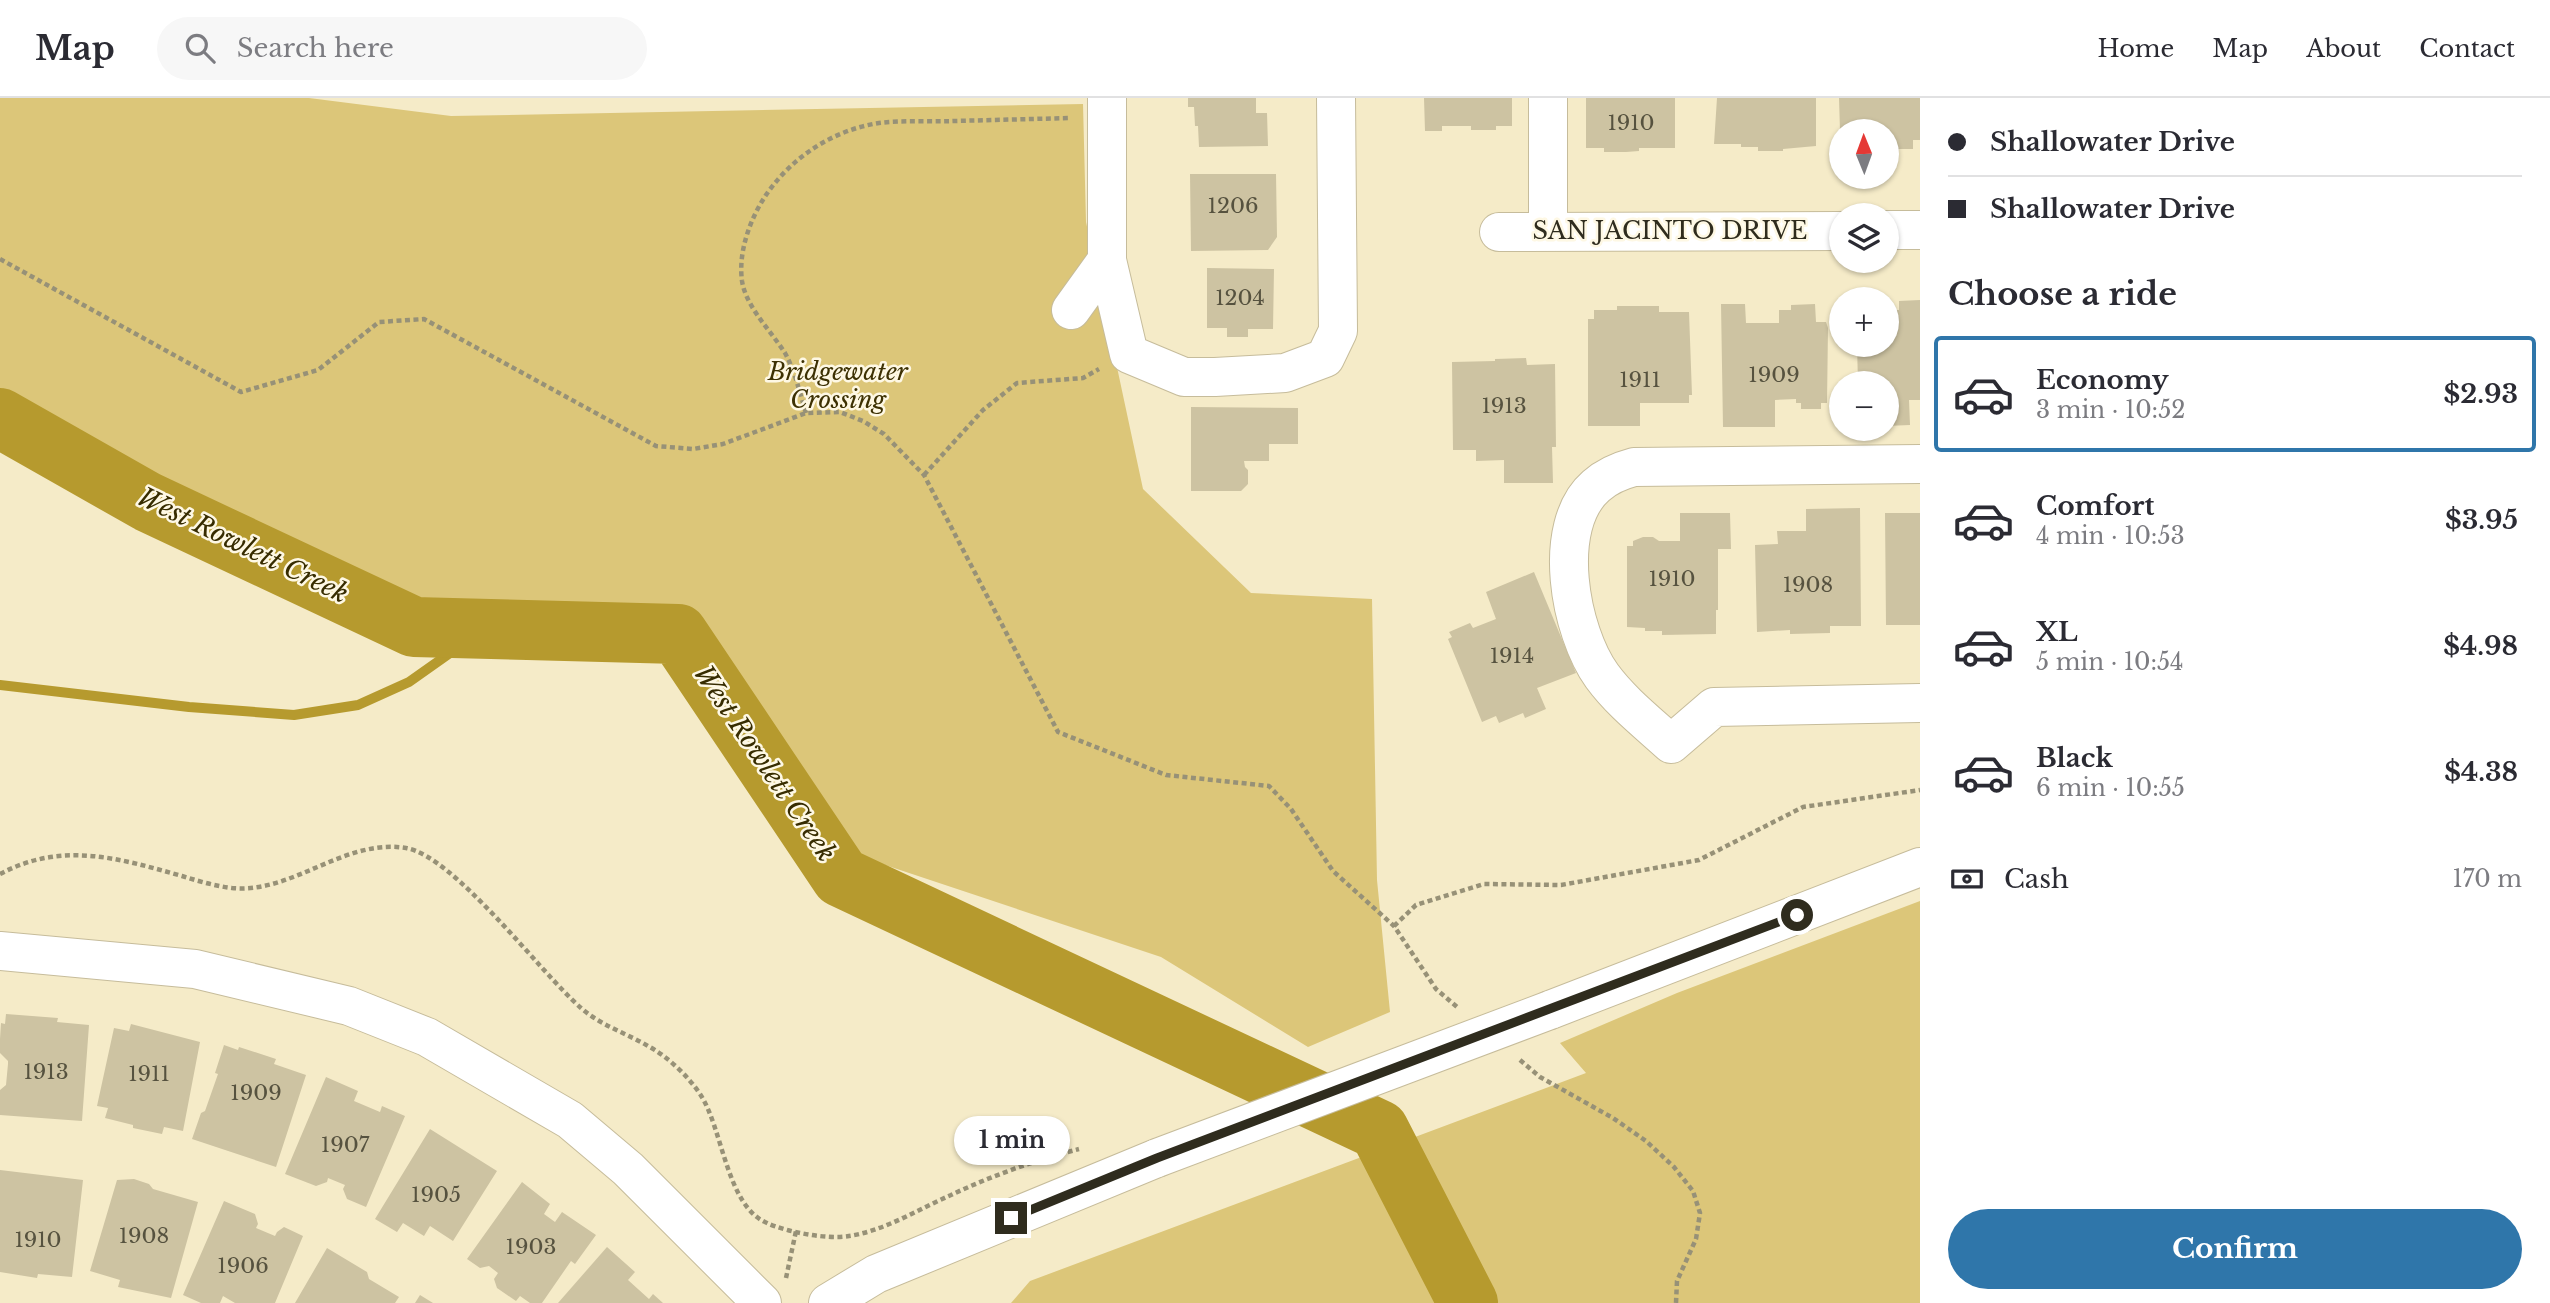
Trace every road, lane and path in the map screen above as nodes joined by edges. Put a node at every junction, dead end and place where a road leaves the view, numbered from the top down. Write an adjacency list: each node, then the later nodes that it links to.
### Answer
1 (1336, 98): 12 (street)
2 (1548, 98): 8 (street)
3 (1107, 107): 10 (street); 13 (path)
4 (1829, 230): 8 (street, SAN JACINTO DRIVE)
5 (1899, 230): 6 (street)
6 (1920, 230)
7 (1500, 232): 8 (street, SAN JACINTO DRIVE)
8 (1548, 232)
9 (0, 259): 13 (path)
10 (1107, 260): 11 (street); 12 (street)
11 (1071, 310)
12 (1129, 354): 15 (path)
13 (806, 413): 15 (path)
14 (1920, 464): 16 (street)
15 (924, 475): 20 (path)
16 (1920, 704)
17 (1920, 790): 20 (path)
18 (1920, 867): 27 (street, bridge)
19 (0, 874): 25 (path)
20 (1394, 926): 22 (path)
21 (0, 951): 26 (street)
22 (1467, 1015)
23 (1520, 1060): 28 (path)
24 (1087, 1147): 25 (path)
25 (796, 1231): 26 (path)
26 (773, 1294)
27 (828, 1303)
28 (1676, 1303)

